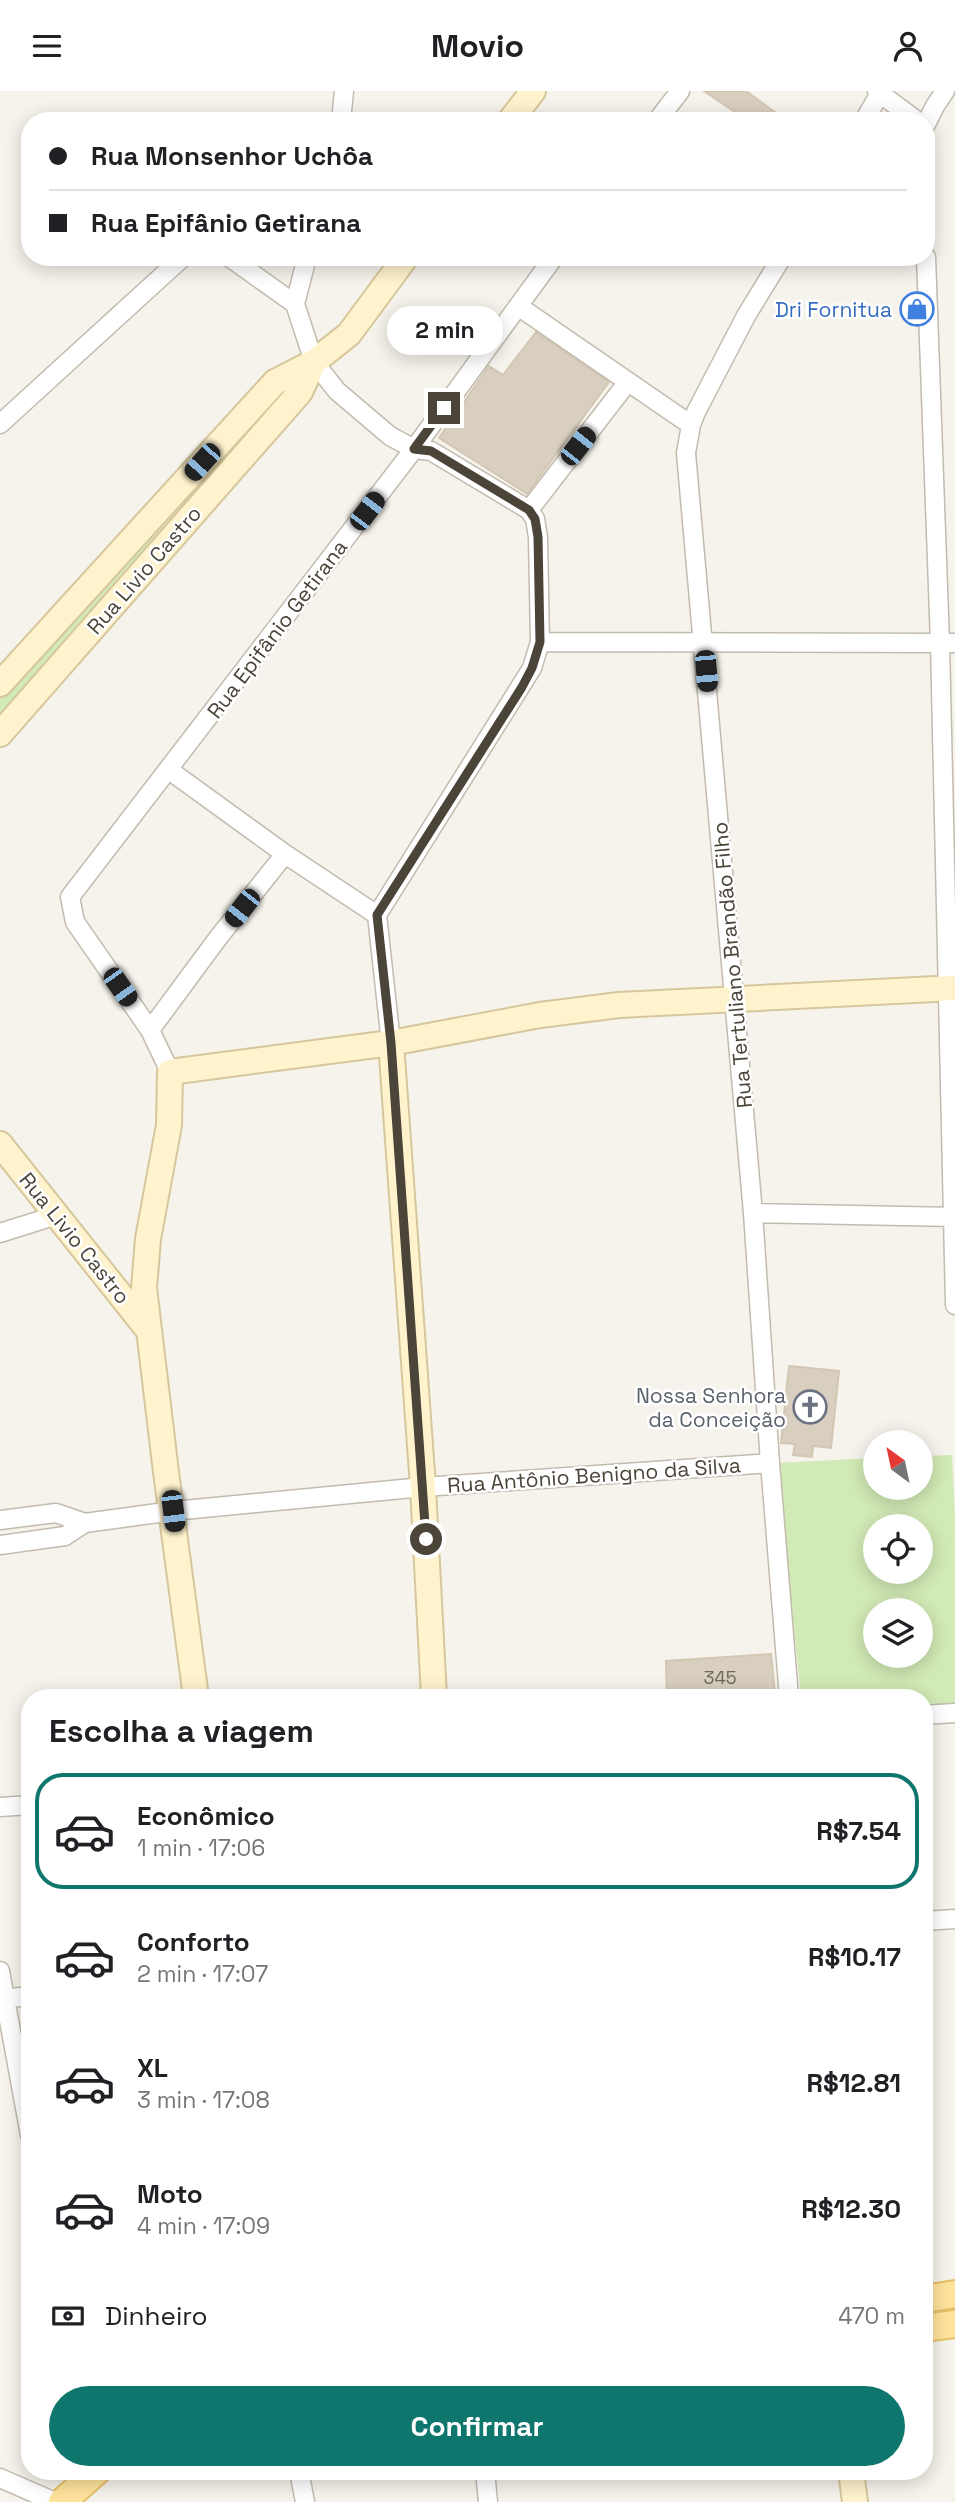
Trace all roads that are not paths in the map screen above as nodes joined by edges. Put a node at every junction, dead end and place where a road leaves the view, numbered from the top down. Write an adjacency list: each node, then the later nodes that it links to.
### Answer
1 (344, 91): 6 (street)
2 (533, 91): 7 (street)
3 (680, 91): 8 (street)
4 (945, 91): 11 (street)
5 (878, 92): 9 (street); 10 (street)
6 (342, 112)
7 (517, 112)
8 (664, 112)
9 (868, 112)
10 (905, 112)
11 (931, 112)
12 (173, 266): 23 (street)
13 (242, 266): 19 (street)
14 (305, 266): 19 (street)
15 (399, 266): 21 (street)
16 (547, 266): 20 (street, Rua Epifânio Getirana)
17 (777, 266): 24 (street, Rua Tertuliano Brandão Filho)
18 (926, 266): 29 (street)
19 (295, 304): 21 (street)
20 (517, 306): 22 (street); 25 (street, Rua Epifânio Getirana)
21 (314, 362): 25 (street); 30 (street, Rua Livio Castro); 31 (street, Rua Livio Castro)
22 (627, 383): 24 (street); 26 (street)
23 (0, 424)
24 (691, 425): 28 (street, Rua Tertuliano Brandão Filho)
25 (414, 449): 26 (street); 32 (street, Rua Epifânio Getirana)
26 (529, 510): 27 (street)
27 (540, 642): 28 (street); 34 (street)
28 (703, 643): 29 (street); 36 (street, Rua Tertuliano Brandão Filho)
29 (947, 643): 35 (street)
30 (0, 684)
31 (0, 734)
32 (169, 770): 33 (street); 37 (street, Rua Epifânio Getirana)
33 (285, 854): 34 (street); 37 (street)
34 (377, 915): 38 (street)
35 (951, 988): 36 (street); 43 (street)
36 (735, 999): 38 (street); 41 (street, Rua Tertuliano Brandão Filho)
37 (150, 1030): 39 (street)
38 (391, 1043): 39 (street); 48 (street)
39 (170, 1072): 46 (street)
40 (0, 1144): 42 (street, Rua Livio Castro)
41 (753, 1213): 43 (street); 47 (street, Rua Tertuliano Brandão Filho)
42 (57, 1215): 44 (street); 46 (street, Rua Livio Castro)
43 (954, 1217): 45 (street)
44 (0, 1233)
45 (955, 1305)
46 (150, 1332): 49 (street)
47 (770, 1463): 48 (street, Rua Antônio Benigno da Silva); 55 (street, Rua Tertuliano Brandão Filho)
48 (423, 1487): 49 (street, Rua Antônio Benigno da Silva); 54 (street)
49 (173, 1511): 51 (street, Rua Antônio Benigno da Silva); 53 (street)
50 (0, 1520): 51 (street, Rua Antônio Benigno da Silva)
51 (85, 1523): 52 (street, Rua Antônio Benigno da Silva)
52 (0, 1545)
53 (195, 1689)
54 (434, 1689)
55 (788, 1689)
56 (955, 1713): 57 (street)
57 (933, 1714)
58 (21, 1806): 59 (street)
59 (0, 1807)
60 (955, 1919): 61 (street)
61 (933, 1920)
62 (0, 1971): 64 (street)
63 (21, 1997): 64 (street)
64 (3, 1999): 65 (street)
65 (21, 2090)
66 (955, 2294): 67 (main road)
67 (933, 2298)
68 (955, 2324): 69 (main road)
69 (933, 2327)
70 (0, 2478): 75 (street)
71 (86, 2480): 76 (main road)
72 (301, 2480): 77 (street)
73 (486, 2480): 78 (street)
74 (852, 2480): 79 (street)
75 (55, 2502)
76 (62, 2502)
77 (305, 2502)
78 (488, 2502)
79 (855, 2502)

